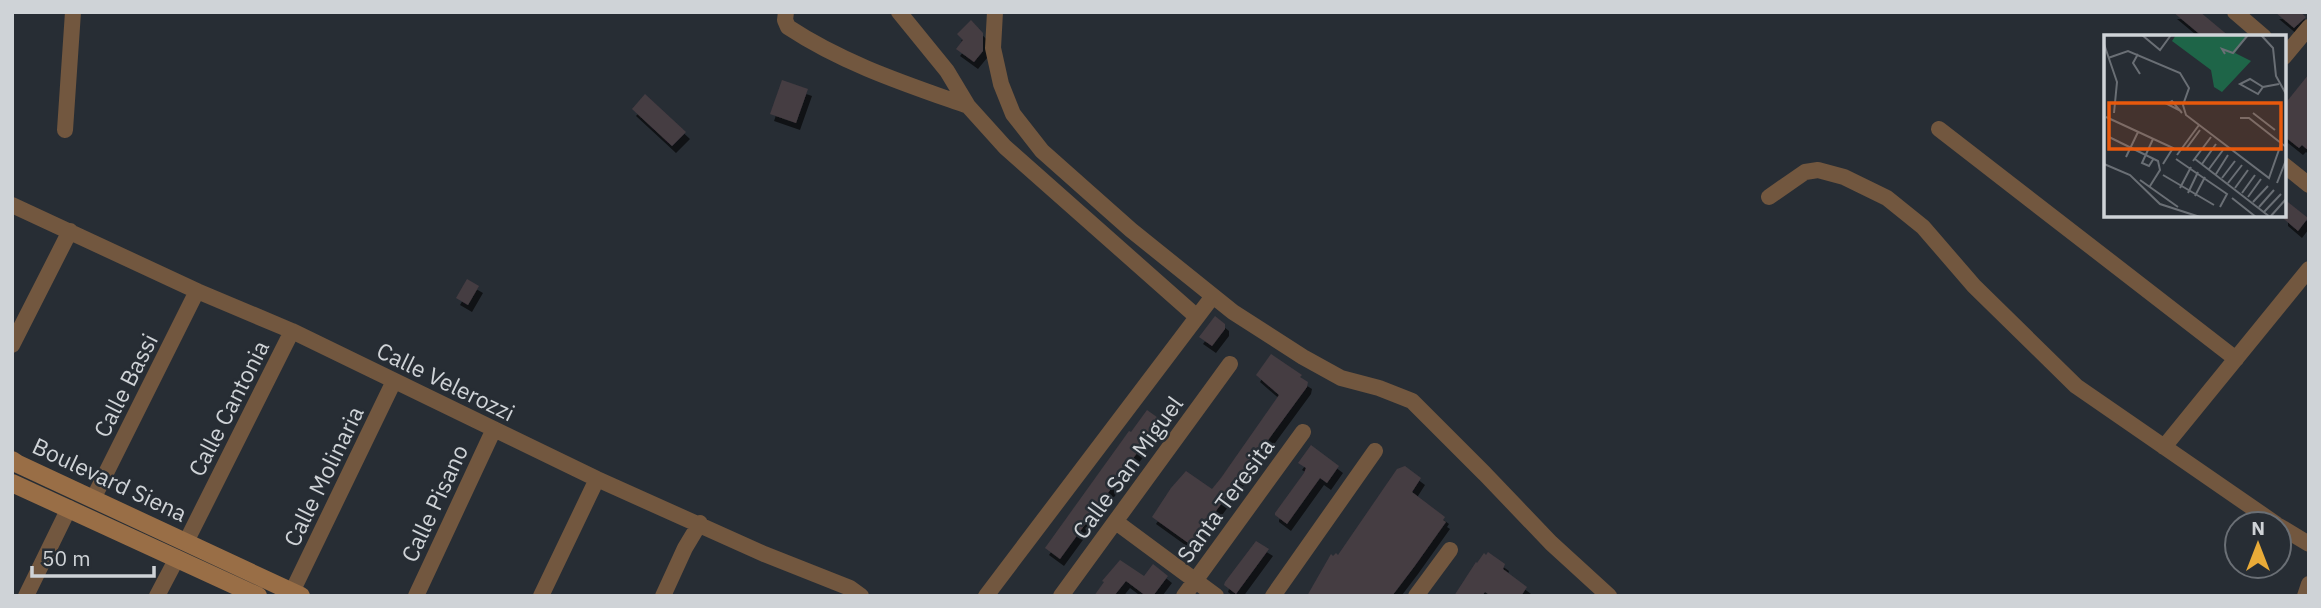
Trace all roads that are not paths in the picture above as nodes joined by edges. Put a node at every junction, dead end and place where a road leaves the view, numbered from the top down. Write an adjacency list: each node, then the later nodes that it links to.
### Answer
1 (73, 12): 11 (street)
2 (786, 12): 9 (street)
3 (899, 12): 9 (street)
4 (995, 12): 19 (street)
5 (2235, 12): 7 (street)
6 (2309, 27): 8 (street)
7 (2262, 35)
8 (2286, 55)
9 (968, 106): 20 (street)
10 (1938, 129): 23 (street)
11 (65, 130)
12 (2286, 166): 13 (street)
13 (2307, 179)
14 (1769, 197): 28 (street)
15 (12, 205): 16 (street, Calle Velerozzi)
16 (69, 231): 18 (street, Calle Velerozzi); 22 (street)
17 (2309, 270): 23 (street)
18 (197, 291): 21 (street, Calle Velerozzi); 33 (street, Calle Bassi)
19 (1213, 296): 20 (street); 58 (street)
20 (1197, 317): 52 (street)
21 (292, 331): 25 (street, Calle Velerozzi); 40 (street, Calle Cantonia)
22 (12, 345)
23 (2236, 359): 28 (street)
24 (1230, 364): 36 (street, Calle San Miguel)
25 (394, 381): 26 (street, Calle Velerozzi); 44 (street, Calle Molinaria)
26 (494, 429): 31 (street, Calle Velerozzi); 48 (street, Calle Pisano)
27 (1303, 432): 42 (street, Santa Teresita)
28 (2164, 447): 35 (street)
29 (1376, 451): 56 (street)
30 (12, 460): 33 (street, Boulevard Siena)
31 (597, 479): 37 (street, Calle Velerozzi); 49 (street)
32 (12, 483): 34 (street, Boulevard Siena)
33 (93, 499): 40 (street, Boulevard Siena)
34 (69, 508): 40 (street, Boulevard Siena); 45 (street)
35 (2256, 510)
36 (1116, 522): 42 (street); 53 (street, Calle San Miguel)
37 (700, 523): 50 (street); 51 (street, Calle Velerozzi)
38 (2293, 534): 39 (street)
39 (2309, 544)
40 (181, 550): 44 (street, Boulevard Siena); 46 (street, Calle Cantonia); 47 (street, Boulevard Siena)
41 (1450, 550): 57 (street)
42 (1195, 580): 54 (street, Santa Teresita); 55 (street)
43 (2309, 584): 59 (street)
44 (295, 594)
45 (26, 596)
46 (157, 596)
47 (258, 596)
48 (416, 596)
49 (541, 596)
50 (663, 596)
51 (861, 596)
52 (986, 596)
53 (1061, 596)
54 (1184, 596)
55 (1216, 596)
56 (1273, 596)
57 (1416, 596)
58 (1609, 596)
59 (2305, 596)

